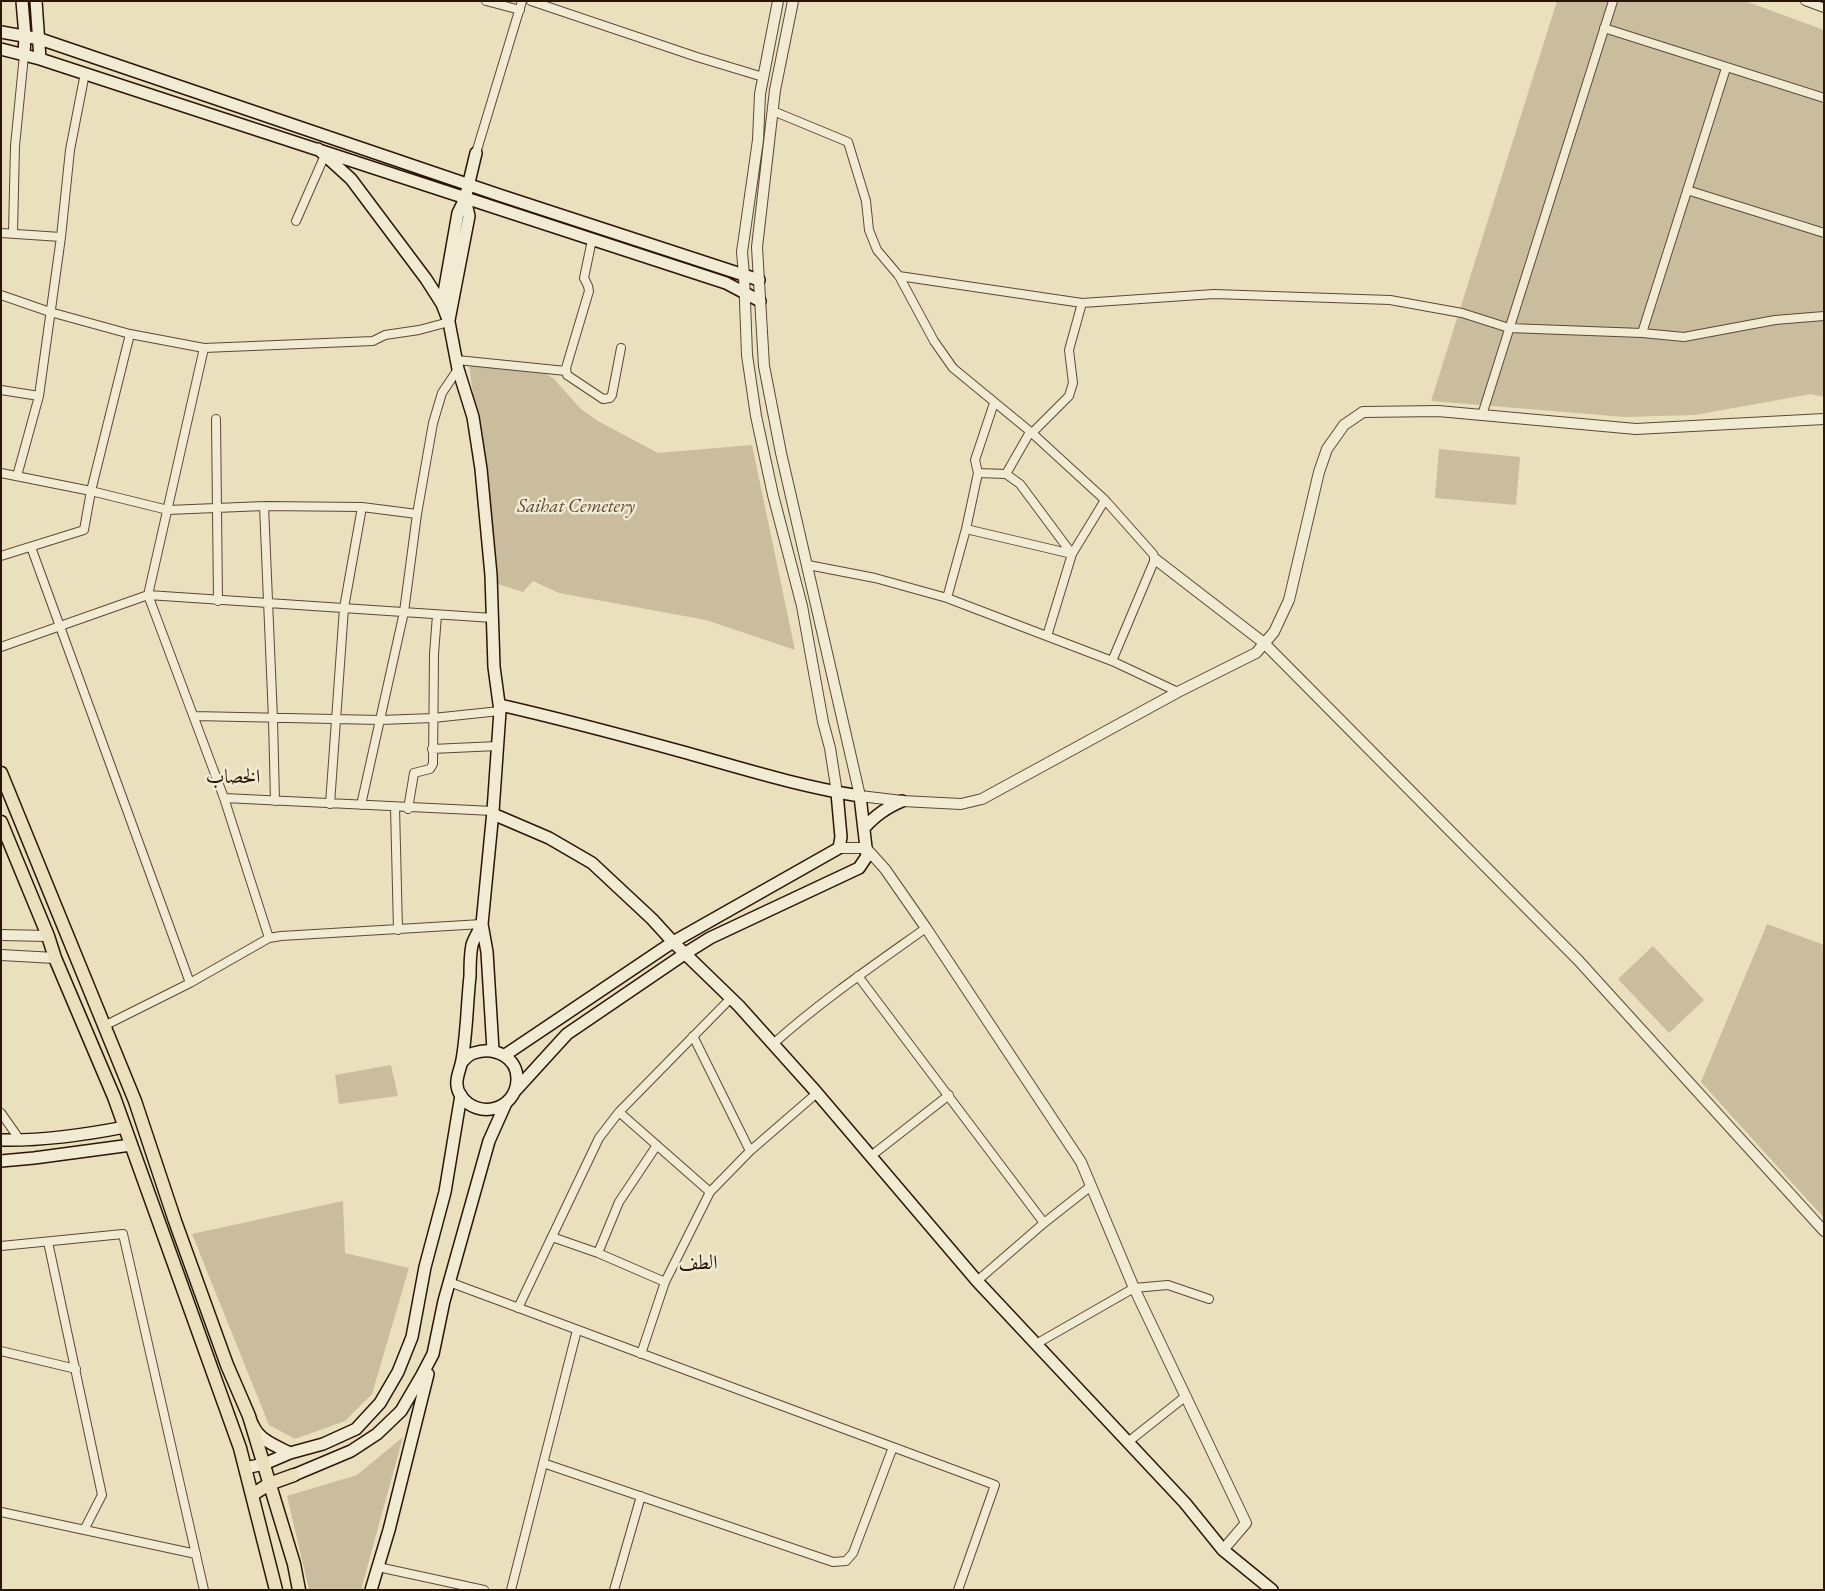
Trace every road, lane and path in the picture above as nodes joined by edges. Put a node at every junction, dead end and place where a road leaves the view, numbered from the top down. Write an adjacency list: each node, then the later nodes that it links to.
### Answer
1 (22, 1): 13 (main road)
2 (36, 1): 14 (main road)
3 (486, 1): 9 (street)
4 (531, 1): 20 (street)
5 (778, 1): 20 (street)
6 (793, 1): 22 (street)
7 (1613, 1): 11 (street)
8 (1805, 1): 10 (street)
9 (521, 5): 24 (street)
10 (1824, 8)
11 (1604, 28): 18 (street); 45 (street)
12 (1, 32): 13 (main road)
13 (25, 36): 14 (main road); 16 (main road)
14 (40, 39): 17 (main road); 25 (main road)
15 (1, 49): 16 (main road)
16 (24, 55): 17 (main road); 30 (street)
17 (40, 59): 19 (main road)
18 (1726, 68): 21 (street); 26 (street)
19 (85, 73): 23 (main road); 32 (street)
20 (763, 76): 34 (street)
21 (1824, 98)
22 (773, 111): 35 (street); 36 (street)
23 (321, 152): 27 (main road); 28 (street); 41 (main road)
24 (476, 153): 25 (main road)
25 (469, 185): 27 (main road); 34 (main road)
26 (1687, 190): 31 (street); 46 (street)
27 (465, 199): 33 (main road); 41 (main road); 44 (main road)
28 (296, 221)
29 (1, 233): 30 (street)
30 (13, 233): 32 (street)
31 (1824, 233)
32 (61, 237): 42 (street)
33 (592, 240): 37 (main road); 51 (street)
34 (744, 275): 36 (main road); 37 (street)
35 (898, 276): 40 (street); 54 (street)
36 (759, 280): 39 (street)
37 (745, 294): 39 (main road); 99 (street)
38 (1, 295): 42 (street)
39 (760, 301): 75 (street)
40 (1082, 303): 45 (street); 58 (street)
41 (442, 304): 44 (main road)
42 (50, 312): 47 (street); 53 (street)
43 (1824, 316): 46 (street)
44 (449, 322): 48 (street); 50 (main road)
45 (1509, 328): 46 (street); 55 (street)
46 (1642, 333)
47 (130, 334): 48 (street); 63 (street)
48 (204, 348): 68 (street)
49 (621, 348): 51 (street)
50 (457, 364): 51 (street); 69 (street); 83 (main road)
51 (566, 371)
52 (1, 390): 53 (street)
53 (38, 396): 62 (street)
54 (994, 403): 58 (street); 60 (street)
55 (1482, 415): 57 (street); 86 (street)
56 (216, 419): 67 (street)
57 (1824, 419)
58 (1031, 433): 61 (street); 64 (street)
59 (1, 473): 62 (street)
60 (978, 473): 61 (street); 70 (street)
61 (1006, 474): 72 (street)
62 (17, 476): 63 (street)
63 (91, 491): 68 (street); 71 (street)
64 (1105, 500): 72 (street); 74 (street)
65 (264, 506): 66 (street); 67 (street); 79 (street)
66 (362, 507): 69 (street); 80 (street)
67 (216, 509): 68 (street); 78 (street)
68 (168, 510): 76 (street)
69 (417, 514): 81 (street)
70 (966, 530): 72 (street); 77 (street)
71 (31, 547): 73 (street); 84 (street)
72 (1072, 554): 85 (street)
73 (1, 556)
74 (1155, 559): 86 (street); 88 (street)
75 (808, 565): 77 (street); 100 (street)
76 (148, 596): 78 (street); 84 (street); 91 (street)
77 (947, 598): 85 (street)
78 (218, 601): 79 (street)
79 (268, 602): 80 (street); 93 (street)
80 (344, 608): 81 (street); 94 (street)
81 (404, 612): 82 (street); 95 (street)
82 (438, 615): 83 (street); 92 (street)
83 (493, 618): 90 (main road)
84 (60, 626): 87 (street); 124 (street)
85 (1047, 636): 88 (street)
86 (1264, 643): 89 (street); 150 (street)
87 (1, 647)
88 (1112, 661): 89 (street)
89 (1178, 692): 103 (street)
90 (500, 708): 92 (street); 96 (main road); 99 (main road)
91 (194, 716): 93 (street); 101 (street)
92 (433, 718): 95 (street); 97 (street)
93 (273, 719): 94 (street); 102 (street)
94 (336, 720): 95 (street); 104 (street)
95 (380, 720): 105 (street)
96 (497, 746): 97 (street); 108 (main road)
97 (432, 749): 107 (street)
98 (1, 773): 126 (main road)
99 (837, 793): 100 (main road); 111 (main road)
100 (860, 796): 103 (street); 110 (main road)
101 (224, 798): 102 (street); 118 (street)
102 (274, 801): 104 (street)
103 (902, 801): 110 (main road)
104 (330, 804): 105 (street)
105 (361, 805): 106 (street)
106 (396, 807): 107 (street); 115 (street)
107 (408, 808): 108 (street)
108 (493, 813): 113 (main road); 119 (main road)
109 (1, 822): 117 (main road)
110 (864, 828): 112 (main road)
111 (839, 848): 112 (street); 119 (main road)
112 (866, 848): 114 (street); 120 (main road)
113 (482, 924): 115 (street); 129 (main road); 131 (main road)
114 (926, 928): 123 (street); 147 (street)
115 (398, 930): 118 (street)
116 (1, 934): 117 (street)
117 (48, 936): 122 (main road)
118 (270, 938): 124 (street)
119 (673, 942): 120 (main road); 130 (main road)
120 (686, 953): 125 (main road); 132 (main road)
121 (1, 955): 122 (street)
122 (55, 958): 139 (main road)
123 (858, 976): 128 (street); 135 (street)
124 (190, 983): 126 (street)
125 (731, 998): 127 (street); 128 (main road)
126 (104, 1026): 168 (main road)
127 (693, 1036): 137 (street); 144 (street)
128 (773, 1044): 133 (main road)
129 (493, 1050): 130 (main road); 131 (main road)
130 (505, 1056): 132 (main road)
131 (462, 1062): 134 (main road)
132 (515, 1091): 136 (main road)
133 (817, 1093): 144 (street); 145 (main road)
134 (461, 1095): 136 (main road); 171 (main road)
135 (948, 1095): 145 (street); 149 (street)
136 (506, 1104): 156 (main road)
137 (619, 1112): 143 (street); 151 (street)
138 (1, 1113): 141 (street)
139 (125, 1127): 141 (main road); 142 (main road)
140 (1, 1140): 141 (main road)
141 (20, 1140)
142 (131, 1144): 146 (main road); 174 (main road)
143 (657, 1146): 148 (street); 154 (street)
144 (750, 1151): 148 (street)
145 (871, 1156): 155 (main road)
146 (1, 1160)
147 (1091, 1186): 149 (street); 158 (street)
148 (710, 1192): 157 (street)
149 (1044, 1223): 155 (street)
150 (1824, 1231)
151 (552, 1237): 154 (street); 160 (street)
152 (48, 1242): 153 (street); 166 (street); 182 (street)
153 (1, 1246)
154 (598, 1253): 157 (street)
155 (977, 1281): 162 (main road)
156 (449, 1282): 160 (street); 164 (main road)
157 (665, 1282): 165 (street)
158 (1134, 1288): 159 (street); 162 (street); 167 (street)
159 (1210, 1299)
160 (518, 1308): 161 (street)
161 (577, 1330): 165 (street); 172 (street)
162 (1036, 1344): 169 (main road)
163 (1, 1352): 166 (street)
164 (432, 1354): 175 (main road); 183 (main road)
165 (641, 1354): 170 (street)
166 (76, 1369): 180 (street)
167 (1186, 1396): 169 (street); 181 (street)
168 (249, 1416): 171 (main road); 173 (main road)
169 (1128, 1442): 181 (main road)
170 (893, 1447): 178 (street); 191 (street)
171 (290, 1452): 173 (main road)
172 (543, 1463): 178 (street); 189 (street)
173 (264, 1464): 174 (main road); 176 (main road)
174 (245, 1468): 177 (main road)
175 (294, 1475): 176 (main road)
176 (269, 1484): 177 (main road); 186 (main road)
177 (252, 1496): 185 (main road)
178 (641, 1496): 190 (street)
179 (1, 1512): 180 (street)
180 (84, 1530): 182 (street)
181 (1223, 1550): 192 (main road)
182 (196, 1554): 184 (street)
183 (378, 1566): 187 (main road); 188 (street)
184 (204, 1590)
185 (276, 1590)
186 (299, 1590)
187 (371, 1590)
188 (484, 1590)
189 (511, 1590)
190 (614, 1590)
191 (958, 1590)
192 (1272, 1590)

